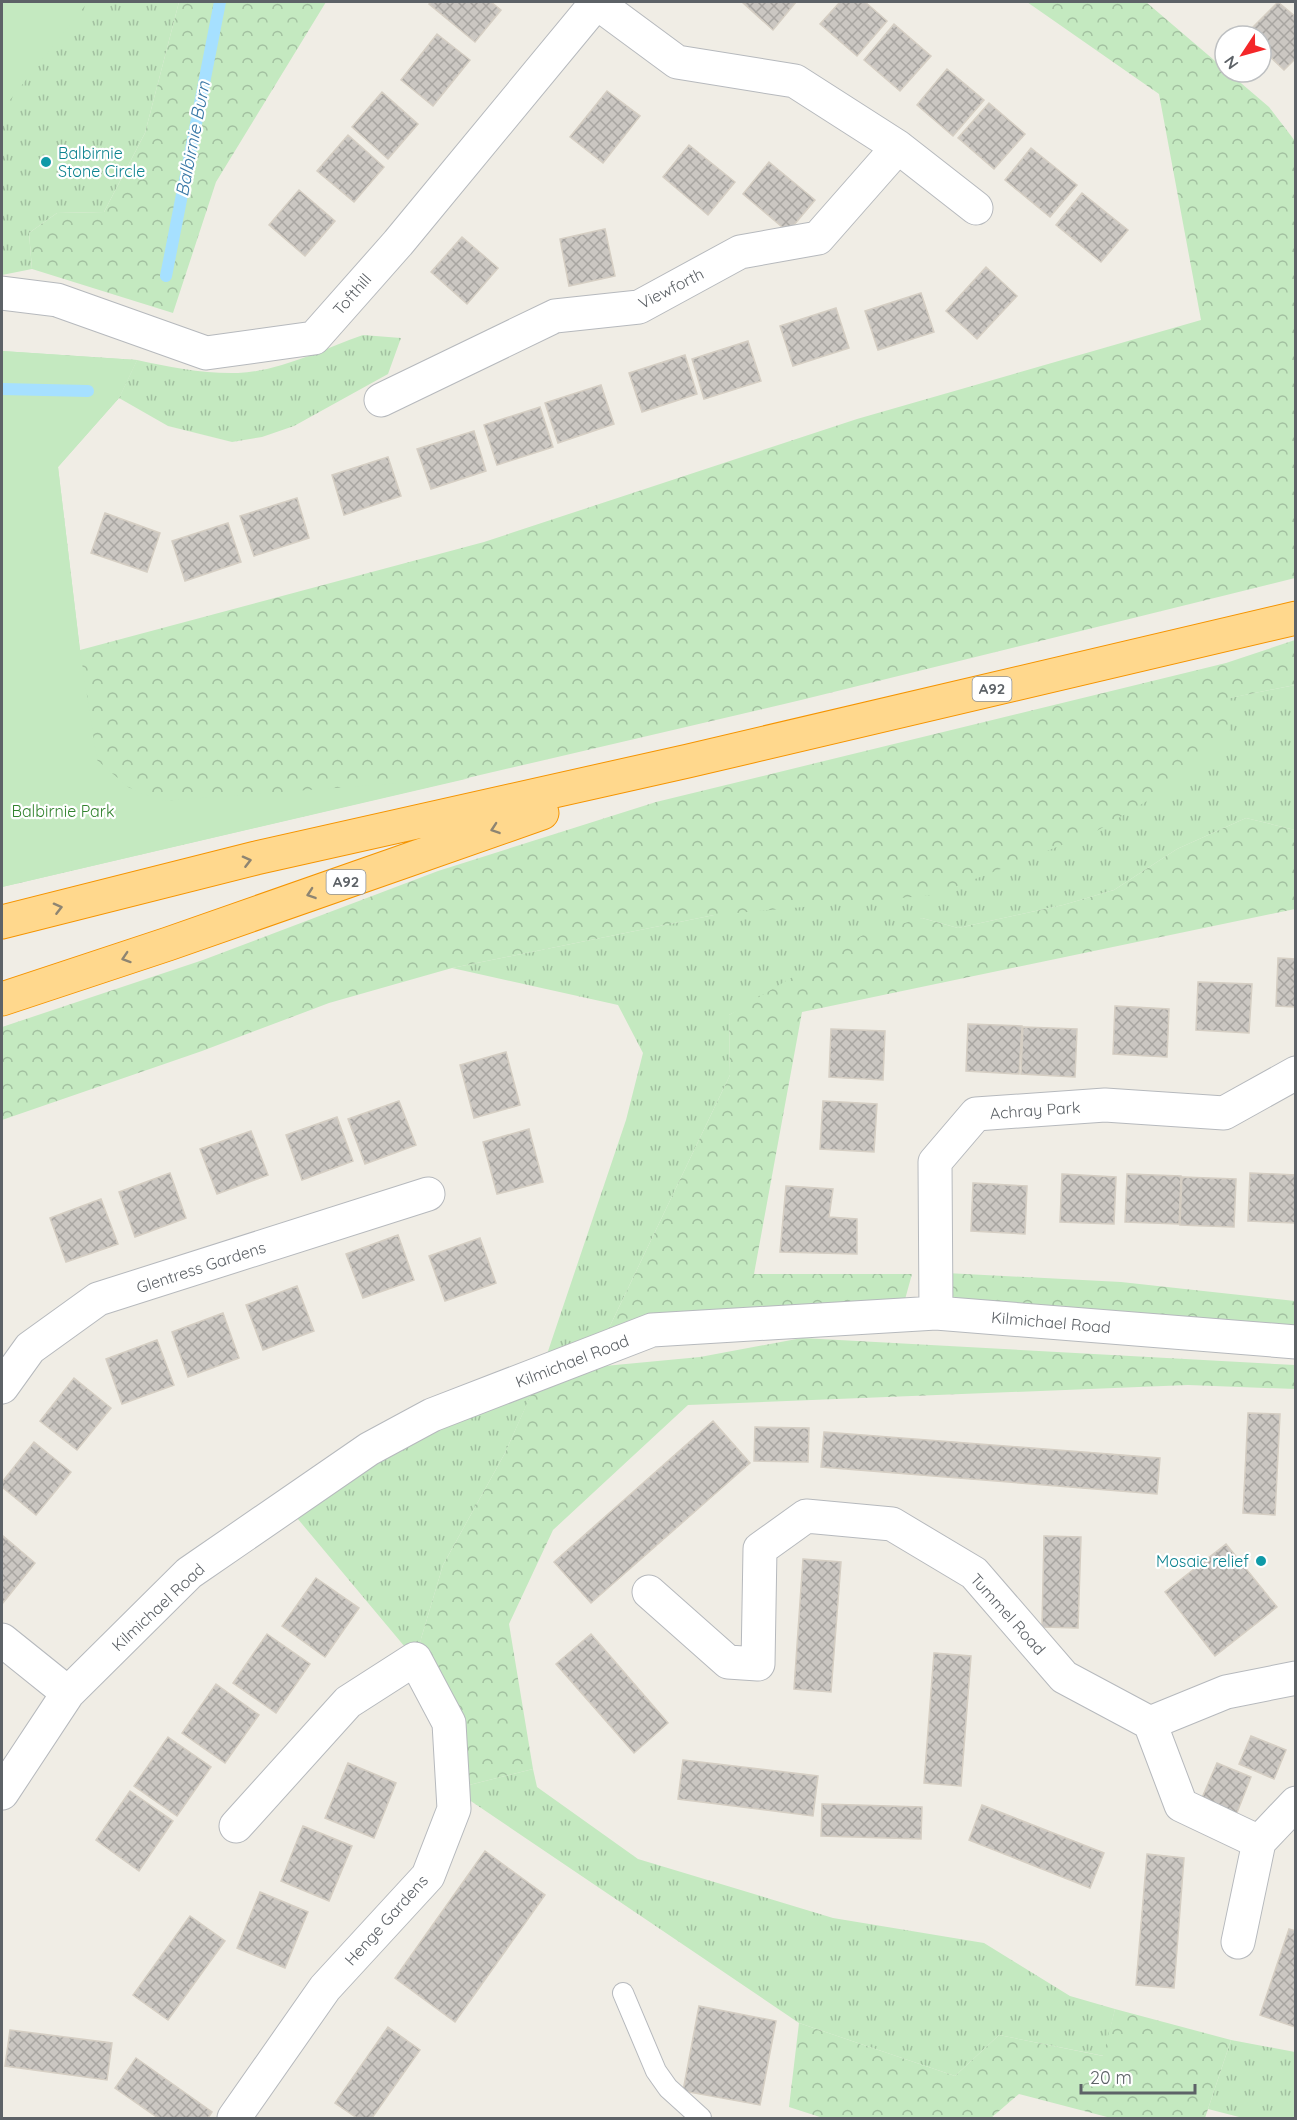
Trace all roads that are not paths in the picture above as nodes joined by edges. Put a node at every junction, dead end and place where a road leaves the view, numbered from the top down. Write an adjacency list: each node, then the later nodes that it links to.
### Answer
1 (597, 2): 2 (street); 4 (street, Tofthill)
2 (898, 147): 3 (street); 5 (street, Viewforth)
3 (976, 208)
4 (2, 293)
5 (381, 400)
6 (1296, 618): 7 (highway, A92)
7 (688, 761): 8 (highway, A92, one-way to 7); 9 (highway, A92, one-way to 9)
8 (2, 922)
9 (2, 999)
10 (1296, 1073): 12 (street, Achray Park)
11 (428, 1194): 14 (street, Glentress Gardens)
12 (936, 1313): 13 (street, Kilmichael Road); 18 (street, Kilmichael Road)
13 (1296, 1342)
14 (2, 1387)
15 (649, 1592): 19 (street, Tummel Road)
16 (2, 1640): 18 (street)
17 (1296, 1678): 19 (street)
18 (68, 1693): 20 (street, Kilmichael Road)
19 (1150, 1723): 23 (street)
20 (2, 1793)
21 (1296, 1803): 23 (street)
22 (236, 1826): 26 (street, Henge Gardens)
23 (1259, 1842): 24 (street)
24 (1238, 1942)
25 (623, 1993): 27 (lane)
26 (234, 2118)
27 (701, 2118)

